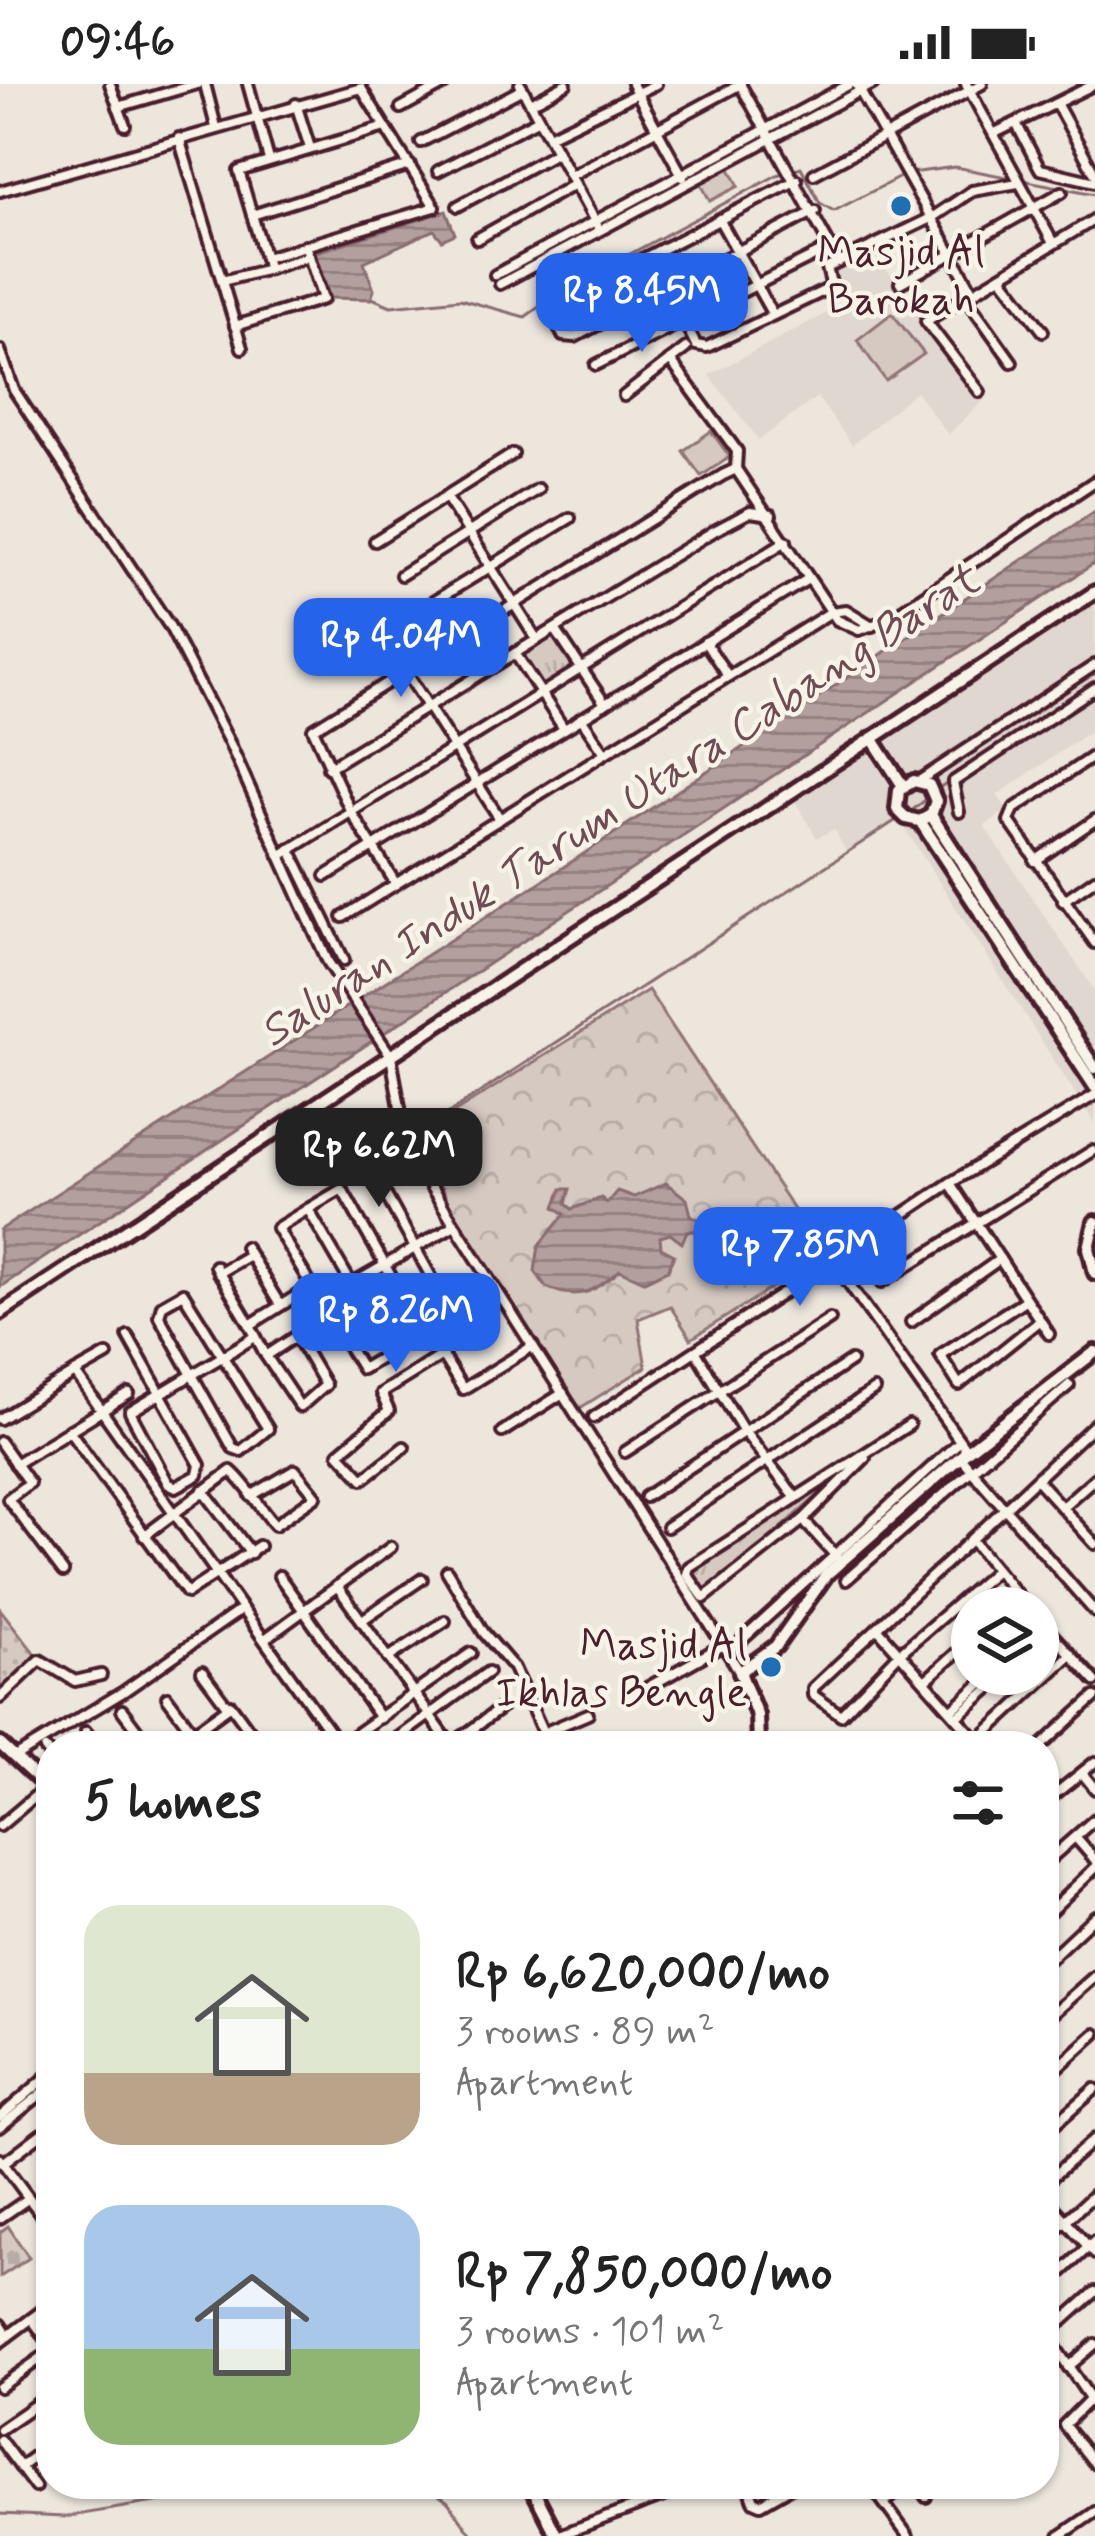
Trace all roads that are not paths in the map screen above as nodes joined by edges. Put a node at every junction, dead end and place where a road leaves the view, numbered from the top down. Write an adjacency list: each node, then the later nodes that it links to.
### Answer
1 (110, 84): 22 (street)
2 (201, 84): 16 (street); 28 (street)
3 (248, 84): 24 (street)
4 (303, 84): 18 (street)
5 (445, 84): 23 (street)
6 (566, 84): 20 (street)
7 (656, 84): 17 (street)
8 (741, 84): 30 (street); 31 (street)
9 (872, 84): 12 (street)
10 (982, 84): 14 (street)
11 (522, 86): 20 (street); 36 (street)
12 (856, 86): 31 (street); 34 (street)
13 (1094, 87): 15 (street)
14 (968, 88): 32 (street); 34 (street)
15 (1078, 88): 21 (street)
16 (159, 89): 22 (street)
17 (634, 89): 30 (street); 33 (street)
18 (308, 100): 19 (street); 29 (street)
19 (296, 103): 24 (street); 37 (street)
20 (531, 103): 25 (street)
21 (1057, 105): 26 (street); 45 (street)
22 (118, 107): 27 (street)
23 (401, 108)
24 (256, 115): 28 (street); 39 (street)
25 (539, 119): 33 (street); 41 (street)
26 (1016, 124): 32 (street); 45 (street)
27 (125, 125)
28 (216, 127): 35 (street)
29 (385, 128): 37 (street); 40 (street)
30 (658, 131): 43 (street); 46 (street)
31 (771, 133): 43 (street); 44 (street)
32 (994, 133): 47 (street)
33 (548, 136): 38 (street)
34 (885, 136): 42 (street); 54 (street)
35 (179, 138): 48 (street); 71 (street)
36 (421, 142)
37 (310, 148): 39 (street)
38 (557, 152): 46 (street); 50 (street)
39 (269, 160): 53 (street)
40 (410, 165): 53 (street); 60 (street)
41 (438, 171)
42 (814, 174)
43 (684, 178): 57 (street)
44 (796, 178): 52 (street); 55 (street)
45 (1095, 178)
46 (573, 180): 57 (street); 58 (street)
47 (1018, 182): 51 (street); 54 (street)
48 (0, 191)
49 (1062, 192): 51 (street)
50 (458, 206)
51 (1033, 208): 59 (street); 63 (street)
52 (815, 211): 61 (street); 62 (street)
53 (252, 214): 65 (street)
54 (933, 217): 63 (street); 67 (street)
55 (719, 220): 62 (street); 66 (street)
56 (1095, 220): 59 (street)
57 (597, 226): 70 (street)
58 (477, 239)
59 (1053, 243): 69 (street)
60 (305, 245): 64 (street); 65 (street)
61 (832, 247): 67 (street); 73 (street)
62 (736, 252): 73 (street); 74 (street)
63 (952, 254): 72 (street); 75 (street)
64 (309, 256): 68 (street); 78 (street)
65 (265, 258): 68 (street)
66 (642, 259): 74 (street); 74 (street)
67 (839, 262): 76 (street)
68 (269, 269): 71 (street)
69 (1001, 276): 75 (street); 79 (street)
70 (498, 280)
71 (222, 281): 78 (street)
72 (900, 283)
73 (753, 284): 76 (street); 77 (street)
74 (660, 292): 77 (street)
75 (969, 294): 84 (street); 87 (street)
76 (773, 315): 77 (street)
77 (680, 323): 85 (street)
78 (235, 326): 80 (street)
79 (1043, 331)
80 (242, 348)
81 (686, 348): 83 (street)
82 (0, 350): 86 (street)
83 (670, 360): 88 (street); 90 (street)
84 (1012, 362)
85 (596, 365)
86 (4, 373): 139 (street)
87 (980, 392)
88 (624, 396)
89 (513, 454): 93 (street)
90 (736, 469): 94 (street); 103 (street)
91 (1095, 481): 105 (street)
92 (538, 489): 96 (street)
93 (447, 498): 96 (street); 97 (street)
94 (772, 516): 98 (street); 106 (street)
95 (570, 518): 99 (street)
96 (468, 532): 99 (street); 100 (street)
97 (375, 541)
98 (786, 541): 101 (street); 111 (street)
99 (490, 568): 103 (street); 104 (street)
100 (401, 575)
101 (808, 579): 105 (street); 108 (street)
102 (1095, 592): 122 (street)
103 (514, 606): 107 (street); 112 (street)
104 (423, 608)
105 (831, 612): 113 (street)
106 (555, 629): 107 (street); 111 (street)
107 (537, 640): 109 (street)
108 (705, 642): 113 (street); 116 (street)
109 (515, 653): 115 (street); 117 (street)
110 (1095, 665): 118 (street)
111 (581, 668): 115 (street); 116 (street)
112 (406, 672): 117 (street); 128 (street)
113 (728, 676): 125 (street)
114 (1095, 688): 120 (street)
115 (541, 693): 121 (street); 123 (street)
116 (605, 704): 119 (street)
117 (428, 707): 123 (street); 128 (street)
118 (1030, 708): 120 (street); 124 (street)
119 (581, 718): 121 (street); 125 (street)
120 (1042, 723): 127 (street)
121 (564, 729): 130 (street)
122 (872, 738): 131 (street); 150 (street)
123 (453, 748): 130 (street); 132 (street)
124 (968, 750): 127 (street); 129 (street)
125 (605, 753): 135 (street)
126 (1095, 754): 140 (street)
127 (979, 766): 133 (street)
128 (328, 767): 132 (street)
129 (919, 781): 131 (street); 134 (street)
130 (476, 783): 135 (street); 137 (street)
131 (903, 785): 134 (street)
132 (351, 812): 137 (street); 138 (street)
133 (959, 812)
134 (925, 818): 143 (street); 145 (street)
135 (500, 819): 144 (street)
136 (1095, 820): 140 (street)
137 (372, 847): 141 (street); 144 (street)
138 (290, 849): 139 (street); 149 (street)
139 (280, 856): 150 (street)
140 (1035, 861): 146 (street)
141 (326, 875)
142 (1095, 879): 146 (street)
143 (976, 880): 145 (street); 151 (street)
144 (396, 884): 147 (street)
145 (964, 889): 152 (street)
146 (1063, 901): 148 (street)
147 (343, 917)
148 (1093, 939)
149 (344, 960)
150 (392, 1056): 159 (street); 171 (street)
151 (1095, 1068)
152 (1095, 1091): 155 (street)
153 (1091, 1151): 158 (street)
154 (372, 1170): 160 (street)
155 (950, 1183): 158 (street); 161 (street)
156 (308, 1209): 163 (street); 166 (street); 167 (street)
157 (1095, 1222): 164 (street)
158 (976, 1223): 162 (street); 165 (street)
159 (453, 1226): 160 (street); 183 (street)
160 (417, 1247): 163 (street); 163 (street)
161 (848, 1251)
162 (1000, 1259): 168 (street); 175 (street)
163 (384, 1267): 166 (street)
164 (1095, 1273)
165 (882, 1282)
166 (351, 1283): 169 (street); 172 (street)
167 (311, 1286): 169 (street); 170 (street)
168 (1025, 1300): 174 (street); 174 (street)
169 (321, 1302): 172 (street)
170 (280, 1305): 176 (street); 176 (street)
171 (0, 1313)
172 (327, 1316): 180 (street)
173 (830, 1318): 195 (street)
174 (1040, 1320): 177 (street)
175 (911, 1322)
176 (250, 1325): 179 (street)
177 (1049, 1334)
178 (128, 1336): 199 (street)
179 (255, 1337): 188 (street); 189 (street)
180 (297, 1337): 188 (street); 188 (street)
181 (1095, 1341): 191 (street)
182 (434, 1342): 187 (street)
183 (533, 1346): 187 (street); 197 (street)
184 (696, 1352): 195 (street); 201 (street); 210 (street)
185 (1095, 1352): 191 (street)
186 (107, 1355): 192 (street)
187 (442, 1355): 209 (street)
188 (266, 1356)
189 (225, 1358): 193 (street); 193 (street); 193 (street)
190 (851, 1361): 206 (street)
191 (1066, 1371): 210 (street)
192 (76, 1373): 200 (street); 202 (street)
193 (192, 1378): 199 (street)
194 (1069, 1385): 215 (street)
195 (719, 1390): 206 (street); 211 (street)
196 (874, 1390): 213 (street)
197 (563, 1393): 207 (street); 254 (street)
198 (129, 1394): 200 (street)
199 (159, 1397): 199 (street)
200 (101, 1411): 205 (street); 224 (street)
201 (594, 1417)
202 (0, 1419)
203 (1095, 1424): 217 (street)
204 (909, 1425): 212 (street)
205 (69, 1430): 214 (street); 229 (street)
206 (743, 1430): 213 (street); 220 (street)
207 (502, 1432)
208 (0, 1442): 214 (street)
209 (404, 1447)
210 (962, 1450): 215 (street); 235 (street); 262 (street)
211 (625, 1452)
212 (865, 1458): 221 (street); 225 (street)
213 (766, 1461): 221 (street); 226 (street)
214 (15, 1464): 238 (street)
215 (971, 1471): 223 (street); 242 (street)
216 (1095, 1478): 222 (street)
217 (1037, 1480): 222 (street); 223 (street)
218 (203, 1490): 219 (street); 224 (street); 234 (street)
219 (251, 1496): 219 (street)
220 (645, 1497)
221 (796, 1498): 225 (street)
222 (1062, 1507): 228 (street)
223 (1004, 1510): 230 (street); 247 (street)
224 (173, 1512): 229 (street); 239 (street)
225 (803, 1520): 235 (street)
226 (667, 1527)
227 (1095, 1527): 228 (street)
228 (1086, 1534): 231 (street)
229 (144, 1536): 239 (street)
230 (970, 1539): 236 (street); 250 (street)
231 (1095, 1544)
232 (260, 1546): 234 (street)
233 (391, 1547): 243 (street)
234 (251, 1553): 239 (street)
235 (836, 1556): 252 (street)
236 (995, 1570): 244 (street); 256 (street)
237 (447, 1571): 290 (street)
238 (63, 1572)
239 (220, 1575): 245 (street)
240 (279, 1576): 246 (street)
241 (422, 1579): 248 (street)
242 (846, 1580)
243 (337, 1586): 246 (street); 248 (street)
244 (1009, 1587)
245 (242, 1609): 251 (street); 280 (street)
246 (304, 1612): 251 (street); 279 (street)
247 (1095, 1612)
248 (362, 1620): 258 (street)
249 (445, 1621): 258 (street)
250 (877, 1628): 256 (street); 256 (street)
251 (265, 1639): 285 (street)
252 (742, 1640)
253 (1059, 1644): 257 (street)
254 (724, 1645): 262 (street); 266 (street)
255 (471, 1653): 267 (street)
256 (900, 1653): 264 (street)
257 (1070, 1655): 265 (street); 294 (street)
258 (388, 1658): 267 (street)
259 (951, 1658): 264 (street)
260 (202, 1672): 273 (street)
261 (488, 1672): 276 (street)
262 (740, 1672): 292 (street)
263 (100, 1675): 272 (street)
264 (926, 1680): 278 (street)
265 (1095, 1682)
266 (643, 1690)
267 (413, 1693): 276 (street); 279 (street)
268 (972, 1695): 278 (street)
269 (979, 1695): 278 (street)
270 (167, 1697): 282 (street)
271 (1095, 1697): 295 (street)
272 (0, 1698)
273 (228, 1707): 283 (street); 284 (street)
274 (501, 1708): 289 (street)
275 (122, 1709): 281 (street)
276 (430, 1714): 287 (street); 288 (street)
277 (588, 1714): 291 (street)
278 (954, 1714): 293 (street)
279 (380, 1718): 286 (street)
280 (58, 1731)
281 (138, 1731)
282 (192, 1731)
283 (194, 1731)
284 (249, 1731)
285 (329, 1731)
286 (361, 1731)
287 (407, 1731)
288 (441, 1731)
289 (475, 1731)
290 (542, 1731)
291 (548, 1731)
292 (758, 1731)
293 (967, 1731)
294 (991, 1731)
295 (1058, 1731)
296 (0, 1744): 298 (street)
297 (36, 1744): 298 (street)
298 (15, 1757): 301 (street)
299 (1095, 1762): 300 (street)
300 (1082, 1773): 302 (street); 303 (street)
301 (36, 1777)
302 (1095, 1789)
303 (1059, 1791)
304 (36, 1799): 306 (street)
305 (1095, 1819): 307 (street)
306 (0, 1826)
307 (1075, 1837): 308 (street); 309 (street)
308 (1059, 1851)
309 (1095, 1864): 310 (street)
310 (1059, 1901)
311 (1095, 1916): 312 (street)
312 (1059, 1950)
313 (1095, 1976): 314 (street)
314 (1059, 2008)
315 (1095, 2034): 316 (street)
316 (1059, 2066)
317 (36, 2086): 320 (street)
318 (1095, 2089): 321 (street)
319 (36, 2098): 322 (street)
320 (0, 2117)
321 (1059, 2121)
322 (0, 2127)
323 (36, 2138): 325 (street)
324 (1095, 2139): 326 (street)
325 (1, 2162): 328 (street)
326 (1059, 2171)
327 (1095, 2194): 332 (street)
328 (29, 2198): 329 (street); 331 (street)
329 (36, 2208)
330 (1059, 2213): 332 (street)
331 (0, 2218)
332 (1066, 2221): 333 (street); 334 (street)
333 (1059, 2227)
334 (1093, 2248): 335 (street)
335 (1059, 2276)
336 (1095, 2292): 340 (street)
337 (36, 2316): 338 (street)
338 (32, 2319): 341 (street); 342 (street)
339 (0, 2324): 342 (street)
340 (1059, 2324)
341 (36, 2325)
342 (4, 2339)
343 (1095, 2344): 346 (street)
344 (1059, 2353): 346 (street)
345 (36, 2359): 347 (street)
346 (1068, 2367): 348 (street)
347 (0, 2387)
348 (1093, 2396): 353 (street)
349 (36, 2404): 350 (street)
350 (0, 2429)
351 (0, 2440): 354 (street)
352 (36, 2455): 354 (street)
353 (1095, 2464)
354 (20, 2467): 355 (street)
355 (35, 2487)
356 (538, 2499): 362 (street)
357 (656, 2499): 362 (street)
358 (881, 2499): 360 (street)
359 (889, 2499): 360 (street)
360 (884, 2503): 363 (street)
361 (1095, 2512): 364 (street)
362 (557, 2536)
363 (908, 2536)
364 (1060, 2536)

